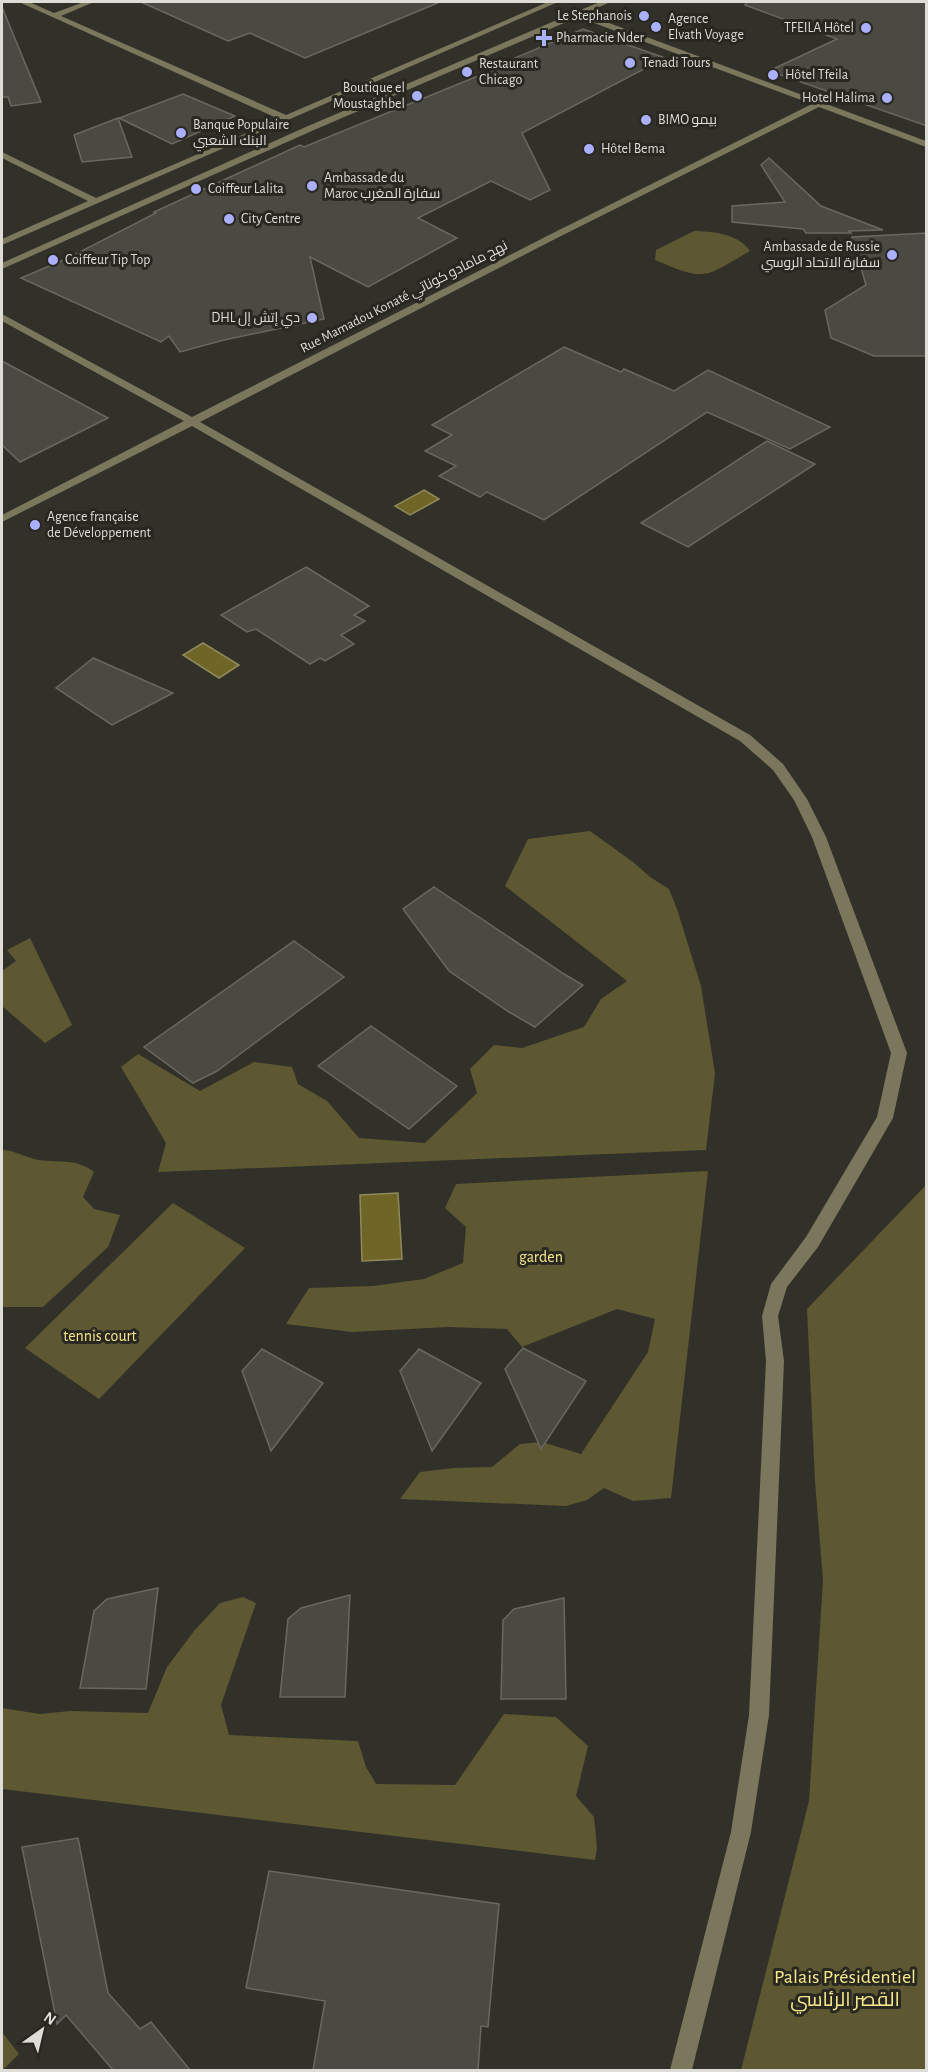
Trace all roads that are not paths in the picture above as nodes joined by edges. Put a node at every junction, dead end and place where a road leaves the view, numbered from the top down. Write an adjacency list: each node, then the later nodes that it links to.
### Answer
1 (23, 2): 6 (street)
2 (90, 2): 6 (street)
3 (550, 2): 5 (street); 8 (street)
4 (606, 2): 5 (street)
5 (578, 14): 7 (street); 13 (street)
6 (55, 15): 8 (street)
7 (821, 103): 9 (street); 15 (street, Rue Mamadou Konaté نهج مامادو كوناتي)
8 (287, 119): 11 (street)
9 (927, 144)
10 (2, 155): 11 (street)
11 (95, 201): 12 (street)
12 (2, 242)
13 (2, 266)
14 (2, 317): 15 (street)
15 (190, 421): 16 (street, Rue Mamadou Konaté نهج مامادو كوناتي); 17 (street)
16 (2, 519)
17 (681, 2070)

